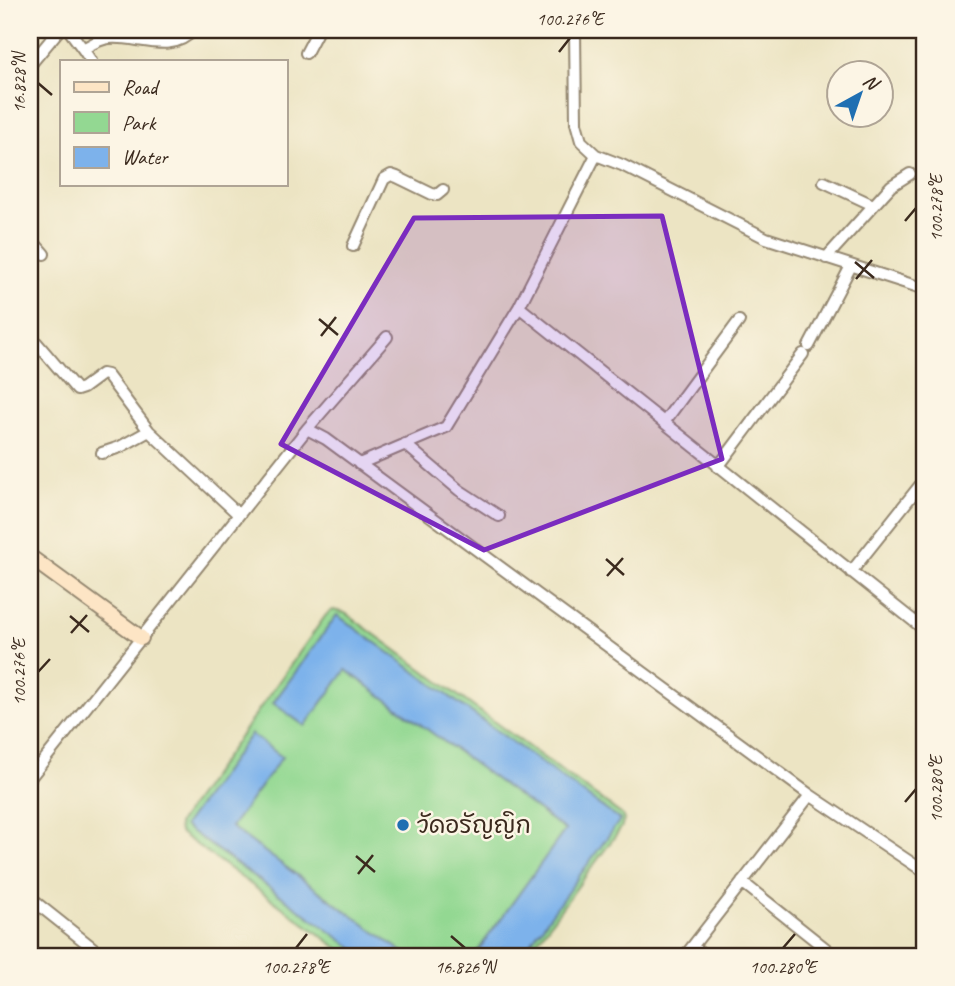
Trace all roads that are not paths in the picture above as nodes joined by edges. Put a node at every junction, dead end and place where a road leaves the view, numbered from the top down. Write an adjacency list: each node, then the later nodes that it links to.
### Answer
1 (59, 30): 9 (street)
2 (69, 30): 6 (street)
3 (193, 30): 6 (street)
4 (318, 30): 7 (street)
5 (575, 30): 10 (street)
6 (83, 48): 8 (street)
7 (306, 53)
8 (91, 60)
9 (30, 65)
10 (596, 155): 18 (street); 21 (street)
11 (910, 174): 14 (street)
12 (824, 182): 14 (street)
13 (443, 191): 16 (street)
14 (873, 205): 18 (street)
15 (30, 238): 17 (street)
16 (353, 246)
17 (44, 254)
18 (827, 258): 19 (street)
19 (851, 266): 20 (street); 31 (street)
20 (925, 289)
21 (519, 307): 25 (street); 28 (street)
22 (739, 321): 25 (street)
23 (30, 335): 27 (street)
24 (387, 337): 26 (street)
25 (665, 421): 31 (street)
26 (307, 429): 30 (street); 33 (street)
27 (149, 431): 29 (street); 33 (street)
28 (405, 444): 30 (street); 34 (street)
29 (102, 453)
30 (359, 464): 40 (street)
31 (718, 467): 36 (street)
32 (925, 479): 36 (street)
33 (238, 514): 38 (street)
34 (499, 516)
35 (30, 557): 38 (street)
36 (851, 572): 37 (street)
37 (925, 630)
38 (141, 638): 39 (street)
39 (30, 778)
40 (810, 795): 41 (street); 42 (street)
41 (924, 869)
42 (742, 882): 44 (street); 48 (street)
43 (30, 898): 45 (street)
44 (693, 946): 46 (street); 47 (street)
45 (103, 956)
46 (685, 956)
47 (705, 956)
48 (835, 956)

